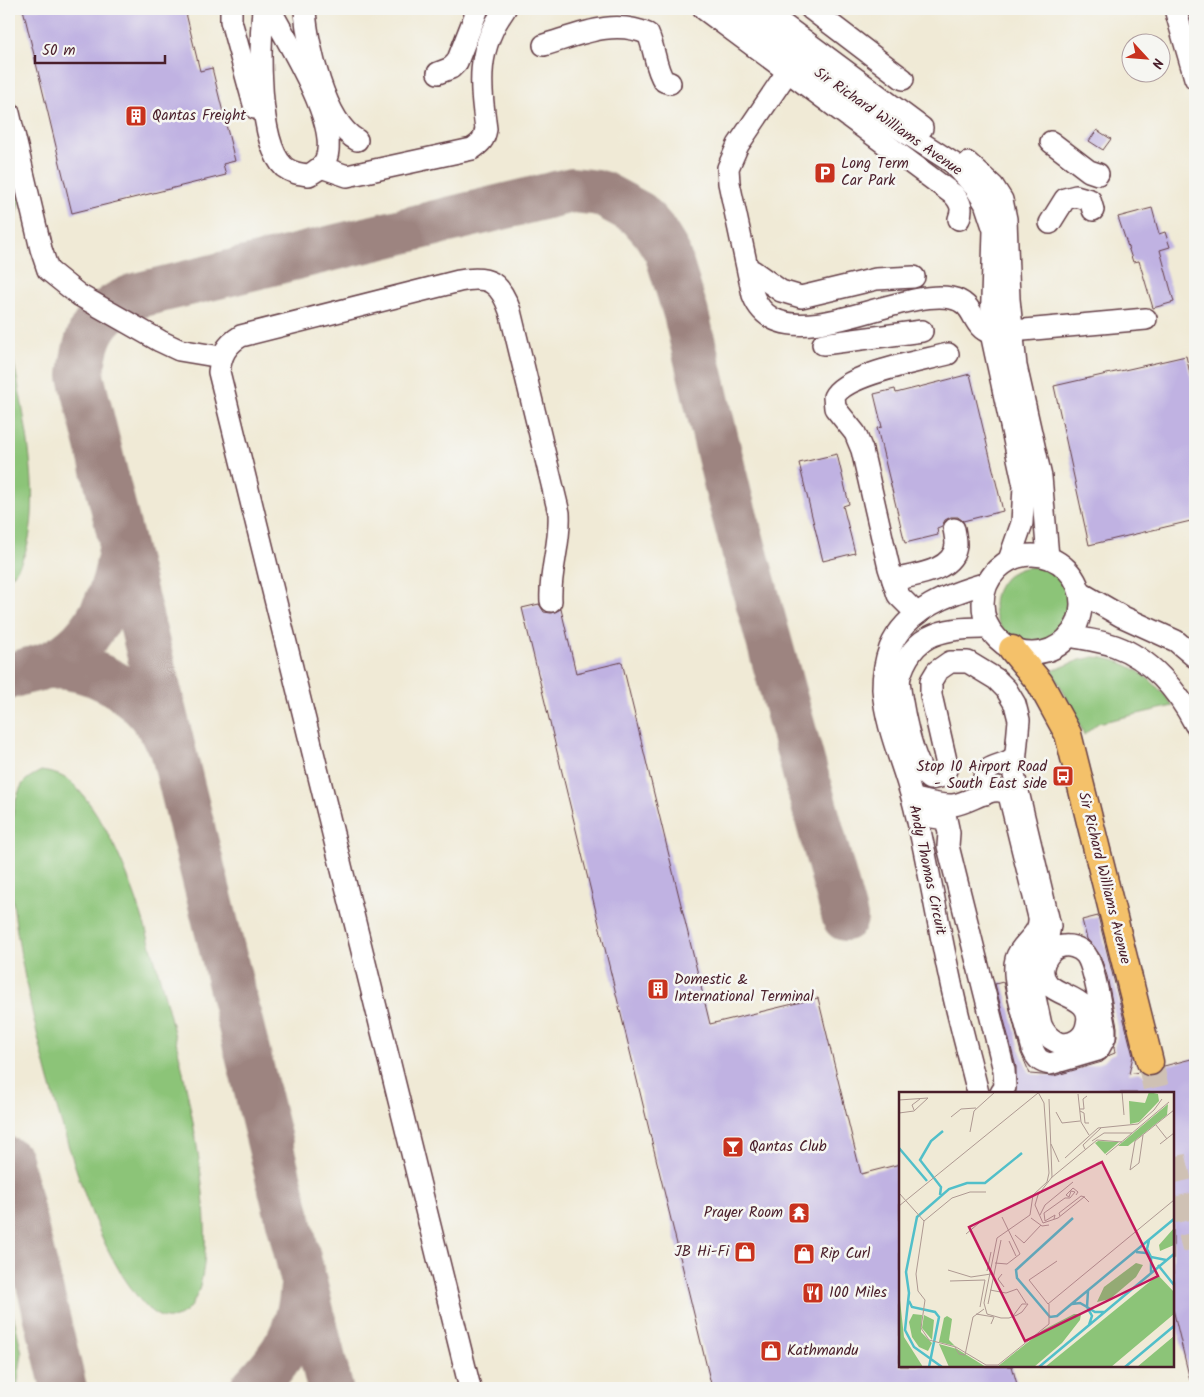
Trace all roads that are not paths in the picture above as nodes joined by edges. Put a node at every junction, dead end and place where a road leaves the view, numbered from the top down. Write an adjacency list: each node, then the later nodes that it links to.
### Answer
1 (231, 9): 19 (street)
2 (263, 9): 19 (street)
3 (270, 9): 22 (street)
4 (505, 9): 22 (street)
5 (704, 9): 13 (street)
6 (732, 9): 33 (street, Sir Richard Williams Avenue)
7 (762, 9): 32 (street, Sir Richard Williams Avenue)
8 (810, 9): 16 (street)
9 (1175, 9): 15 (street)
10 (304, 10): 20 (street)
11 (477, 11): 14 (street)
12 (544, 45): 17 (street)
13 (788, 71): 25 (street); 29 (street)
14 (438, 73)
15 (1195, 78)
16 (903, 79)
17 (670, 83)
18 (9, 113): 36 (street)
19 (267, 124): 22 (street)
20 (357, 140)
21 (1051, 142): 23 (street)
22 (321, 167)
23 (1098, 174)
24 (1093, 210): 26 (street)
25 (959, 219)
26 (1050, 223)
27 (753, 271): 28 (street)
28 (914, 277)
29 (928, 297): 31 (street); 33 (street)
30 (1146, 319): 32 (street)
31 (922, 331): 34 (street); 37 (street)
32 (1012, 331): 33 (street); 39 (street, Sir Richard Williams Avenue)
33 (992, 333): 40 (street, Sir Richard Williams Avenue)
34 (823, 344)
35 (948, 354): 37 (street)
36 (221, 357): 44 (street); 58 (street)
37 (913, 363): 41 (street)
38 (954, 529): 41 (street)
39 (1048, 557): 40 (street); 43 (street)
40 (1009, 560): 42 (street)
41 (893, 580): 45 (street)
42 (987, 583): 45 (street, Andy Thomas Circuit); 46 (street)
43 (1081, 593): 47 (street); 49 (street)
44 (550, 601)
45 (917, 614): 54 (street, Andy Thomas Circuit)
46 (989, 628): 48 (street); 50 (street)
47 (1070, 636): 48 (street); 51 (street)
48 (1012, 649): 55 (main road, Sir Richard Williams Avenue)
49 (1195, 657)
50 (899, 676): 52 (street); 54 (street)
51 (1195, 724)
52 (1015, 756): 53 (street); 53 (street)
53 (985, 794): 54 (street)
54 (913, 799): 56 (street, Andy Thomas Circuit); 57 (street)
55 (1150, 1062)
56 (978, 1092)
57 (1001, 1092)
58 (470, 1388)

